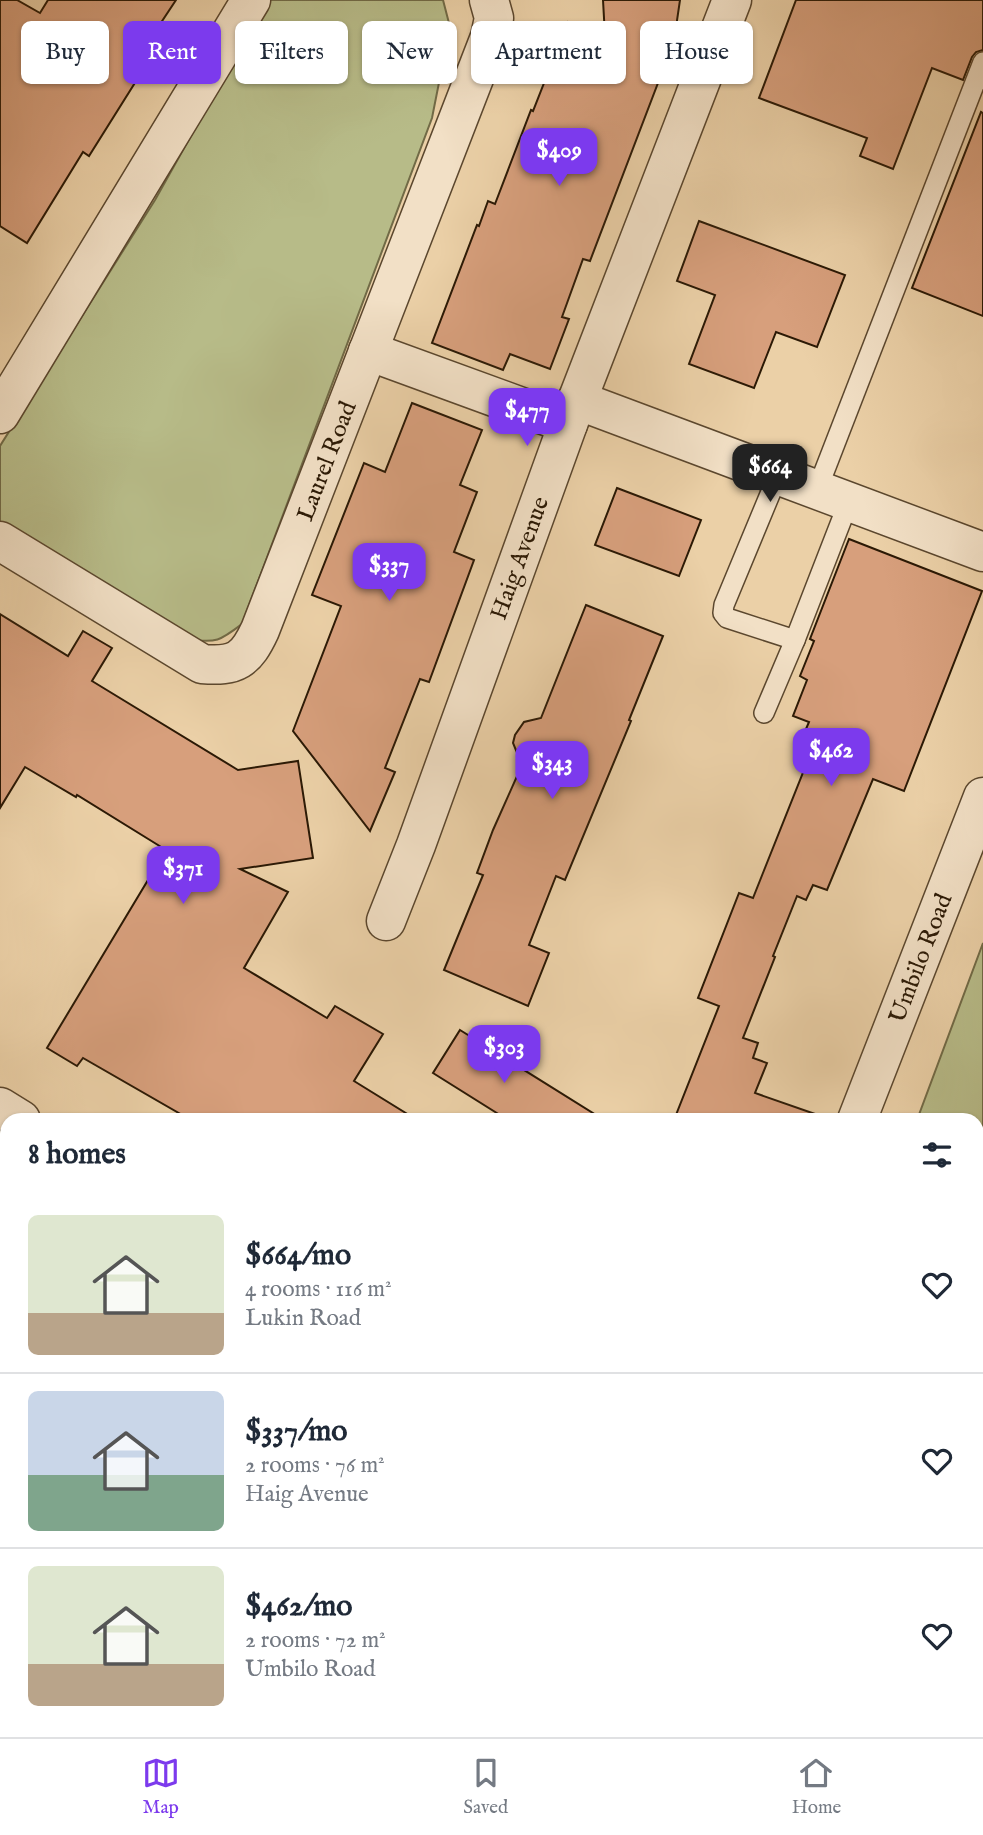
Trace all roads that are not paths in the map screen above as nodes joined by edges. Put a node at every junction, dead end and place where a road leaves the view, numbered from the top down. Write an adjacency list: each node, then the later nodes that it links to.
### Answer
1 (251, 0): 7 (street)
2 (489, 0): 5 (street, Laurel Road)
3 (732, 0): 6 (street, Haig Avenue)
4 (983, 62): 9 (lane)
5 (369, 351): 6 (street); 10 (street, Laurel Road)
6 (572, 412): 8 (street); 15 (street, Haig Avenue)
7 (0, 414)
8 (778, 475): 9 (street); 12 (lane)
9 (833, 496): 11 (street); 12 (lane)
10 (0, 541)
11 (983, 552)
12 (795, 640): 13 (lane)
13 (764, 713)
14 (983, 797): 16 (street, Umbilo Road)
15 (386, 921)
16 (860, 1113)

